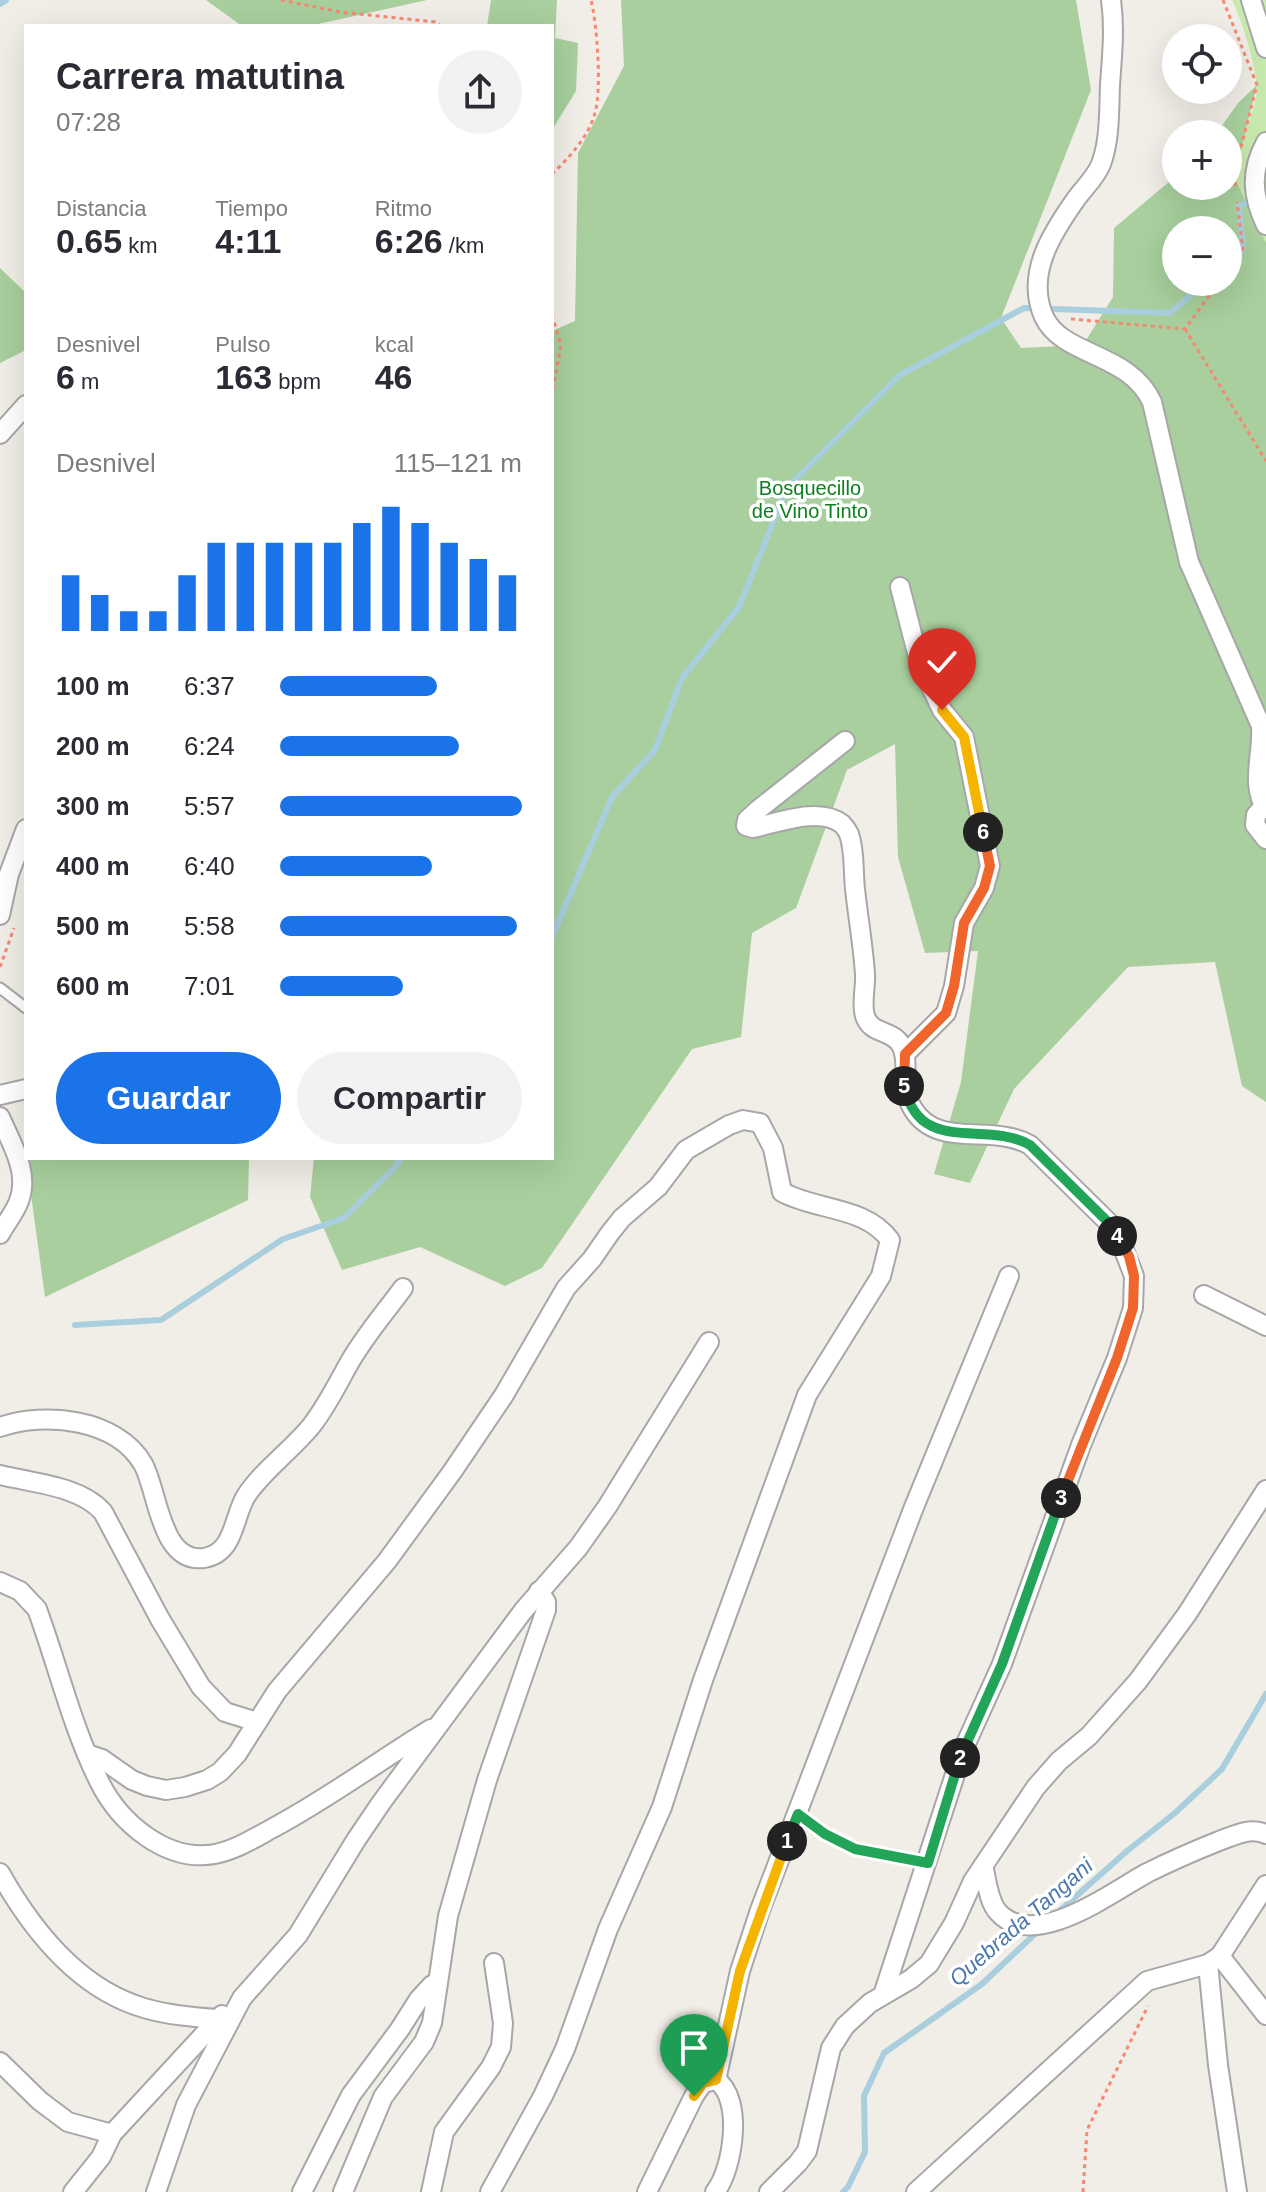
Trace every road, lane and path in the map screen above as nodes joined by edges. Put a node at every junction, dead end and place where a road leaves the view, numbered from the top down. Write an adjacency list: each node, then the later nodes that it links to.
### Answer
1 (281, 0): 6 (path)
2 (591, 0): 9 (path)
3 (1111, 0): 13 (street)
4 (1223, 0): 10 (path)
5 (1251, 0): 7 (street)
6 (438, 24)
7 (1266, 48)
8 (1266, 142): 11 (street)
9 (554, 172)
10 (1239, 216)
11 (1266, 224)
12 (1209, 296): 15 (path)
13 (1044, 316): 15 (path); 22 (street)
14 (554, 322): 16 (path)
15 (1185, 329): 19 (path)
16 (554, 383)
17 (24, 407): 18 (street)
18 (0, 434)
19 (1266, 461)
20 (900, 587): 29 (street)
21 (845, 741): 29 (street)
22 (1265, 808): 24 (street)
23 (24, 834): 25 (street)
24 (1266, 839)
25 (8, 918): 26 (path)
26 (0, 967)
27 (0, 988): 28 (lane)
28 (24, 1006)
29 (905, 1054): 49 (street)
30 (24, 1089): 31 (street)
31 (0, 1095)
32 (0, 1117): 33 (street)
33 (0, 1234)
34 (1009, 1276): 47 (street)
35 (403, 1288): 39 (street)
36 (1204, 1295): 37 (street)
37 (1266, 1326)
38 (709, 1342): 43 (street)
39 (0, 1427)
40 (0, 1475): 44 (street)
41 (1266, 1490): 50 (street)
42 (0, 1582): 46 (street)
43 (539, 1591): 45 (street); 55 (street)
44 (257, 1722): 46 (street); 69 (street)
45 (438, 1729): 46 (street); 57 (street)
46 (87, 1754)
47 (798, 1814): 49 (path); 62 (street)
48 (1266, 1834): 50 (street)
49 (928, 1863): 56 (street)
50 (983, 1866): 56 (street)
51 (0, 1873): 60 (street)
52 (1266, 1885): 53 (street)
53 (1214, 1960): 59 (street); 73 (street); 75 (street)
54 (494, 1963): 68 (street)
55 (437, 1984): 66 (street); 67 (street)
56 (883, 1995): 72 (street)
57 (242, 1998): 60 (street); 65 (street)
58 (1148, 2005): 74 (path)
59 (1266, 2015)
60 (217, 2019): 63 (street)
61 (0, 2062): 63 (street)
62 (716, 2080): 70 (street); 71 (street)
63 (112, 2134): 64 (street)
64 (73, 2192)
65 (156, 2192)
66 (302, 2192)
67 (343, 2192)
68 (431, 2192)
69 (490, 2192)
70 (647, 2192)
71 (715, 2192)
72 (769, 2192)
73 (916, 2192)
74 (1083, 2192)
75 (1237, 2192)

